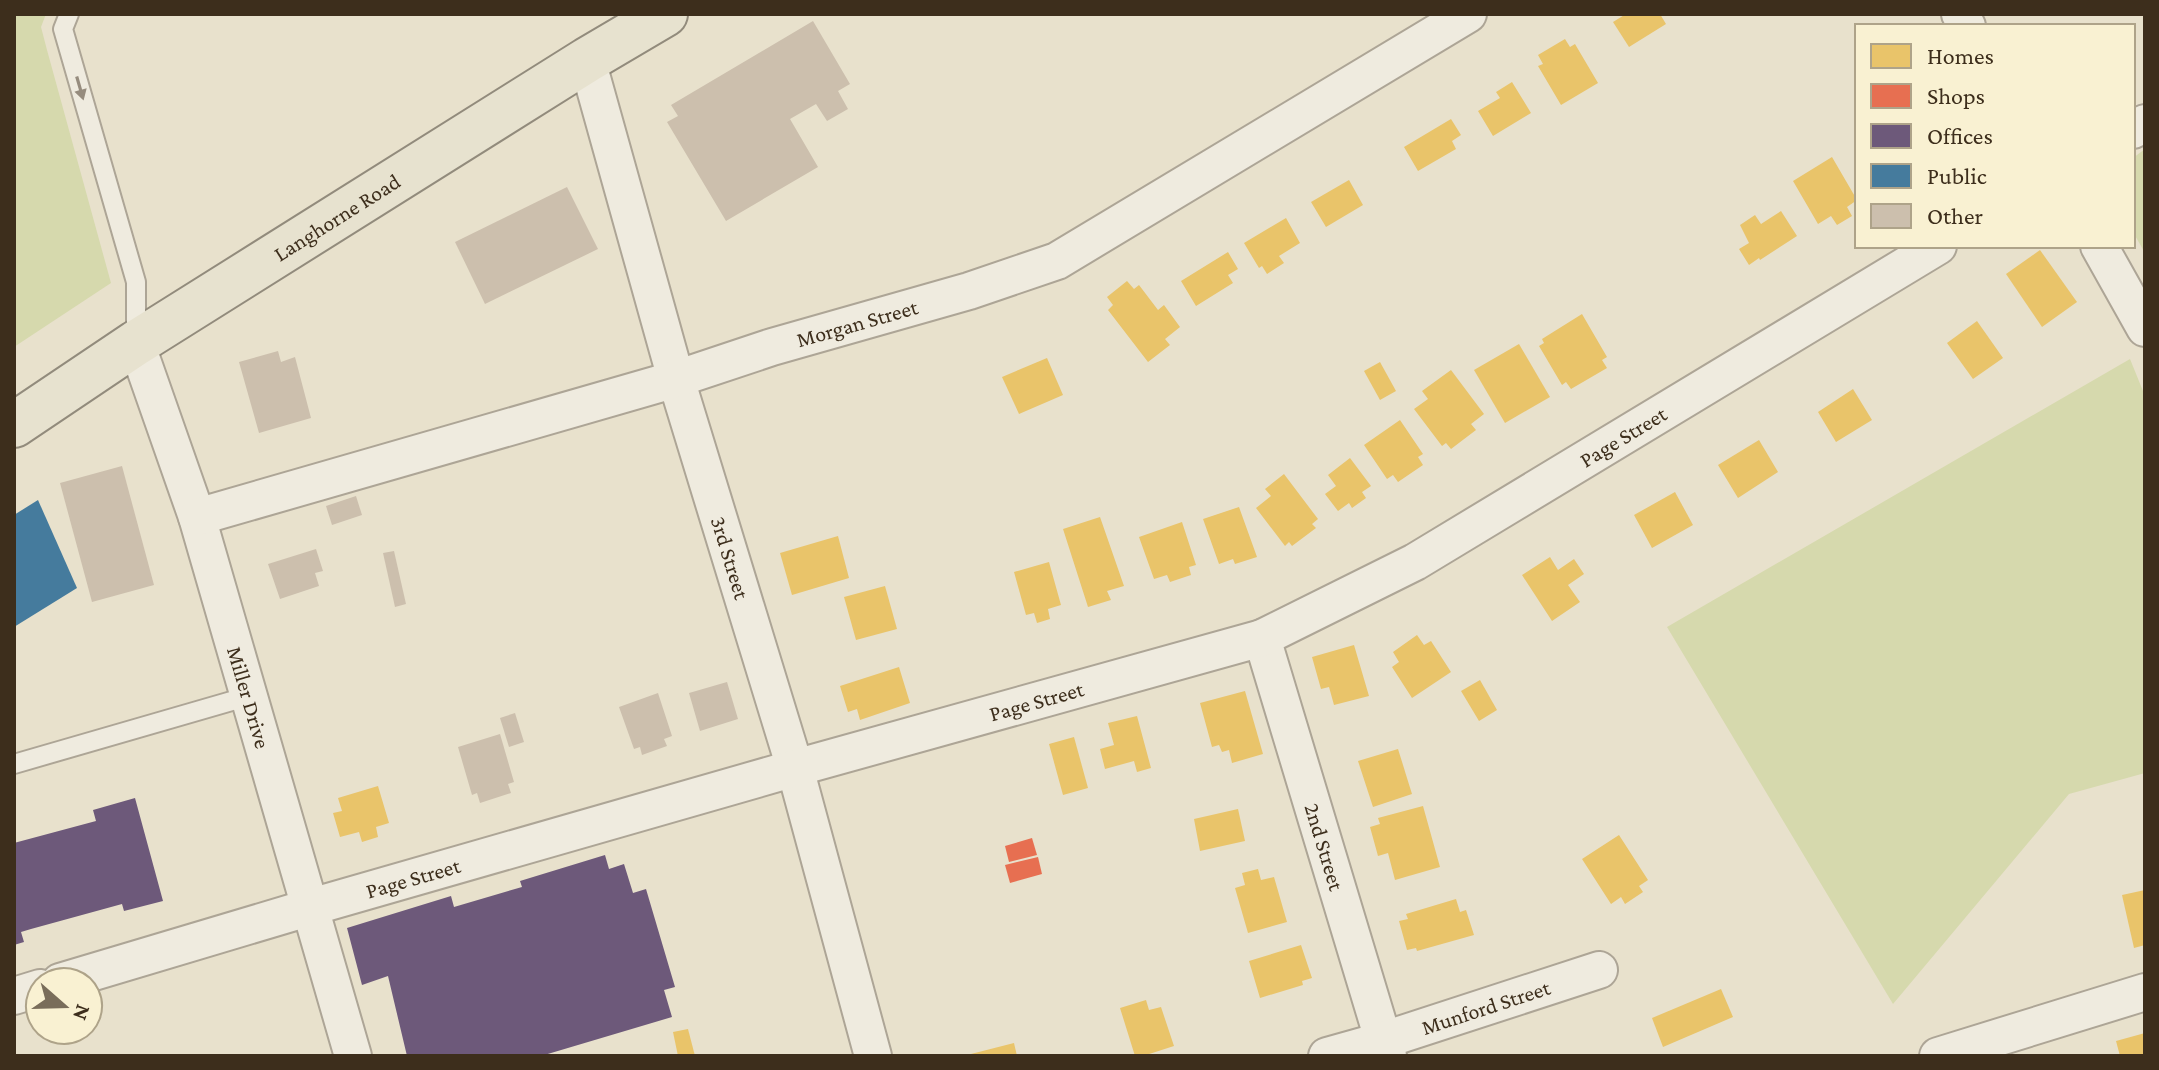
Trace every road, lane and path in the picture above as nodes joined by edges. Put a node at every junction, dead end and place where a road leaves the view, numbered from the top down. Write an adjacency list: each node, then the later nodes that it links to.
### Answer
1 (69, 14): 8 (lane, one-way to 8)
2 (665, 14): 4 (main road, Langhorne Road)
3 (1468, 14): 9 (street, Morgan Street)
4 (587, 60): 8 (main road, Langhorne Road); 9 (street, 3rd Street)
5 (1935, 248): 12 (street, Page Street)
6 (2100, 248): 7 (street)
7 (2145, 328)
8 (136, 343): 10 (main road, Langhorne Road); 11 (street, Miller Drive)
9 (676, 379): 11 (street, Morgan Street); 15 (street, 3rd Street)
10 (14, 425)
11 (197, 517): 13 (street, Miller Drive)
12 (1262, 638): 15 (street, Page Street); 20 (street, 2nd Street)
13 (249, 696): 14 (lane); 16 (street, Miller Drive)
14 (14, 764)
15 (795, 768): 16 (street, Page Street); 22 (street, 3rd Street)
16 (311, 907): 17 (street, Page Street); 21 (street, Miller Drive)
17 (104, 969)
18 (1599, 970): 20 (street, Munford Street)
19 (2145, 992): 24 (street)
20 (1386, 1048): 23 (street, Munford Street)
21 (353, 1056)
22 (873, 1056)
23 (1327, 1056)
24 (1938, 1056)

